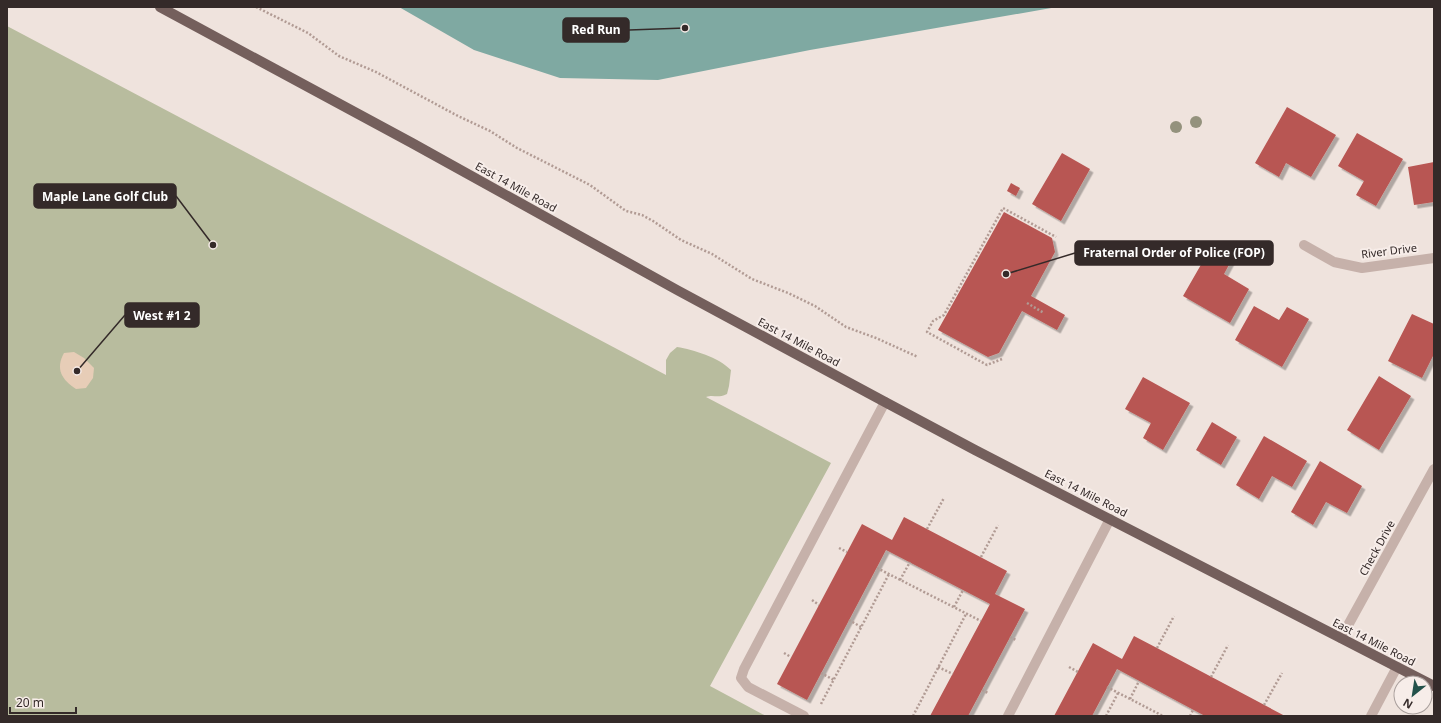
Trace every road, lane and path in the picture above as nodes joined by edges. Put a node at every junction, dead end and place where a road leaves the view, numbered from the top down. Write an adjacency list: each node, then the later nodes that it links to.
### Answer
1 (160, 7): 10 (main road, East 14 Mile Road)
2 (256, 7): 8 (path)
3 (1056, 238): 9 (path)
4 (1304, 245): 5 (street, River Drive)
5 (1434, 258)
6 (1027, 303): 7 (path)
7 (1044, 313)
8 (918, 358)
9 (1002, 359)
10 (885, 402): 13 (main road, East 14 Mile Road); 58 (street)
11 (1434, 469): 33 (street, Check Drive)
12 (944, 498): 15 (path)
13 (1110, 519): 33 (main road, East 14 Mile Road); 60 (street)
14 (998, 525): 18 (path)
15 (927, 529)
16 (839, 548): 17 (path)
17 (847, 552)
18 (981, 557)
19 (910, 562): 22 (path)
20 (877, 568): 21 (path)
21 (889, 574): 22 (path); 31 (path)
22 (900, 580): 26 (path)
23 (963, 590): 26 (path)
24 (812, 600): 25 (path)
25 (819, 605)
26 (954, 607): 27 (path)
27 (966, 614): 30 (path); 39 (path)
28 (1174, 616): 36 (path)
29 (849, 620): 31 (path)
30 (981, 621)
31 (862, 627): 47 (path)
32 (1010, 637): 34 (path)
33 (1341, 638): 41 (main road, East 14 Mile Road)
34 (1016, 640)
35 (1228, 645): 46 (path)
36 (1157, 648)
37 (784, 653): 38 (path)
38 (791, 657)
39 (938, 667): 45 (path); 59 (path)
40 (1069, 667): 42 (path)
41 (1397, 667): 49 (main road, East 14 Mile Road); 64 (street)
42 (1078, 672)
43 (1282, 672): 56 (path)
44 (821, 673): 47 (path)
45 (953, 674)
46 (1211, 677)
47 (834, 680): 55 (path)
48 (1140, 681): 54 (path)
49 (1434, 686)
50 (1107, 687): 53 (path)
51 (982, 690): 52 (path)
52 (988, 693)
53 (1118, 693): 54 (path); 61 (path)
54 (1130, 699): 62 (path)
55 (821, 704)
56 (1264, 705)
57 (1194, 710): 63 (path)
58 (804, 716)
59 (912, 716)
60 (1008, 716)
61 (1106, 716)
62 (1163, 716)
63 (1190, 716)
64 (1371, 716)

